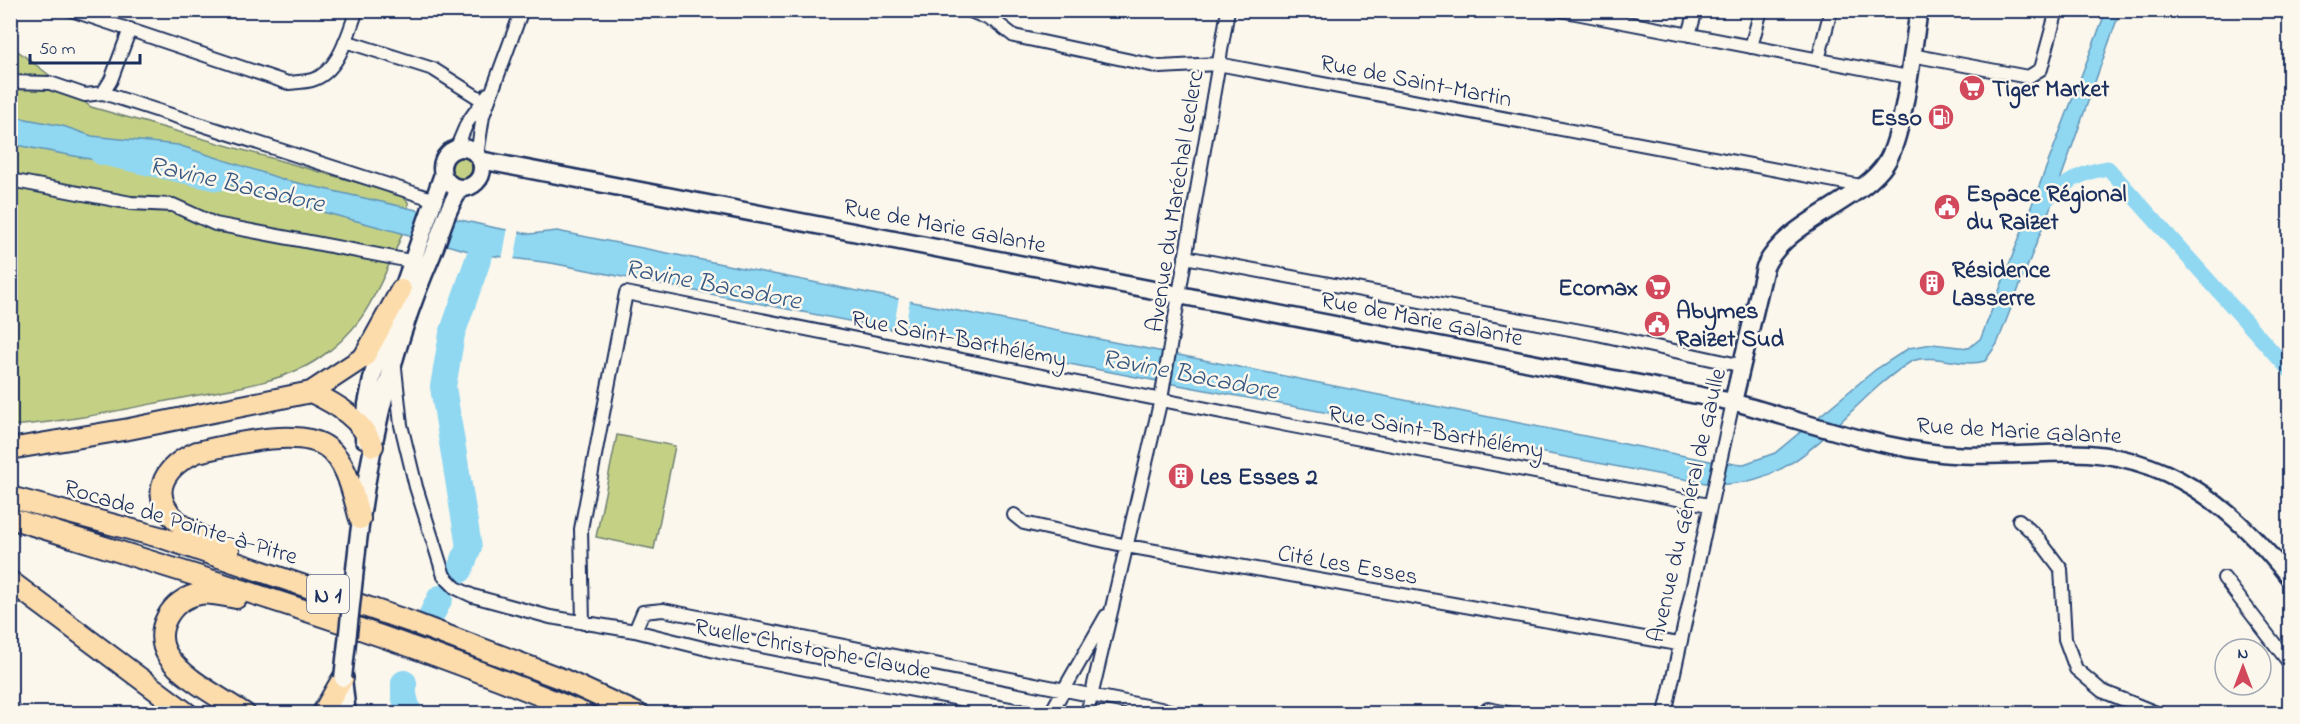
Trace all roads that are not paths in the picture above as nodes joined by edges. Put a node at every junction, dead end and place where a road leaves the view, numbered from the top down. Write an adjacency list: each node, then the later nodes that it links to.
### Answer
1 (71, 10): 13 (street)
2 (357, 10): 15 (street)
3 (522, 10): 22 (street)
4 (968, 10): 19 (street, Rue de Saint-Martin)
5 (1228, 10): 19 (street, Avenue du Maréchal Leclerc)
6 (1560, 10): 12 (street)
7 (1696, 10): 14 (street)
8 (1761, 10): 16 (street)
9 (1831, 10): 18 (street)
10 (1919, 10): 17 (main road, Avenue du Général de Gaulle)
11 (2057, 10): 17 (street)
12 (1623, 16): 14 (street)
13 (130, 29): 15 (street); 23 (street)
14 (1689, 35): 16 (street)
15 (345, 41): 24 (street)
16 (1751, 47): 18 (street)
17 (1911, 55): 20 (main road, Avenue du Général de Gaulle)
18 (1818, 60): 20 (street)
19 (1218, 64): 30 (street, Rue de Saint-Martin); 34 (street, Avenue du Maréchal Leclerc)
20 (1908, 77): 30 (main road, Avenue du Général de Gaulle)
21 (10, 82): 23 (street)
22 (493, 89): 24 (street); 26 (street)
23 (103, 93): 31 (street)
24 (482, 100): 25 (street)
25 (456, 149): 26 (main road, Rue de Marie Galante); 31 (main road)
26 (479, 158): 27 (main road, Rue de Marie Galante); 28 (main road)
27 (507, 165): 28 (main road); 36 (main road, Rue de Marie Galante)
28 (478, 179): 32 (main road)
29 (10, 180): 33 (street)
30 (1861, 186): 38 (main road, Avenue du Général de Gaulle)
31 (437, 187): 32 (main road); 33 (main road)
32 (458, 192): 37 (main road)
33 (413, 253): 35 (main road)
34 (1185, 257): 36 (street, Avenue du Maréchal Leclerc); 38 (street)
35 (400, 290): 39 (highway); 42 (main road)
36 (1180, 295): 40 (street, Avenue du Maréchal Leclerc); 41 (main road, Rue de Marie Galante)
37 (394, 355): 42 (main road); 57 (street, Ruelle Christophe Claude)
38 (1743, 366): 41 (main road, Avenue du Général de Gaulle)
39 (311, 393): 42 (highway); 43 (highway)
40 (1162, 394): 45 (street, Rue Saint-Barthélémy); 50 (street, Avenue du Maréchal Leclerc); 57 (street, Rue Saint-Barthélémy)
41 (1733, 402): 45 (street, Avenue du Général de Gaulle); 52 (street, Rue de Marie Galante)
42 (369, 438): 48 (main road)
43 (10, 449)
44 (10, 497): 54 (highway, Rocade de Pointe-à-Pitre / N 1)
45 (1710, 500): 59 (street, Avenue du Général de Gaulle)
46 (1014, 515): 50 (street, Cité Les Esses)
47 (10, 518): 55 (highway, Rocade de Pointe-à-Pitre / N 1)
48 (360, 519): 54 (highway); 61 (main road, bridge)
49 (2019, 520): 79 (street)
50 (1127, 546): 56 (street, Avenue du Maréchal Leclerc); 59 (street, Cité Les Esses)
51 (2224, 578): 60 (street)
52 (2289, 579)
53 (10, 581): 65 (highway)
54 (304, 586): 71 (highway, Rocade de Pointe-à-Pitre / N 1)
55 (286, 603): 62 (highway, Rocade de Pointe-à-Pitre / N 1); 66 (highway)
56 (1111, 608): 63 (street); 64 (street, Avenue du Maréchal Leclerc)
57 (583, 623): 58 (street, Ruelle Christophe Claude)
58 (635, 631): 63 (street); 72 (street, Ruelle Christophe Claude)
59 (1678, 644): 78 (street, Avenue du Général de Gaulle)
60 (2289, 664)
61 (343, 678): 67 (highway); 68 (main road)
62 (500, 680): 69 (highway); 70 (highway, Rocade de Pointe-à-Pitre / N 1)
63 (1062, 690): 64 (street); 73 (street)
64 (1091, 696): 74 (street, Avenue du Maréchal Leclerc); 75 (street)
65 (188, 714)
66 (245, 714)
67 (322, 714)
68 (347, 714)
69 (558, 714)
70 (585, 714)
71 (638, 714)
72 (1036, 714)
73 (1050, 714)
74 (1087, 714)
75 (1186, 714)
76 (1482, 714): 77 (street)
77 (1513, 714)
78 (1665, 714)
79 (2159, 714)

